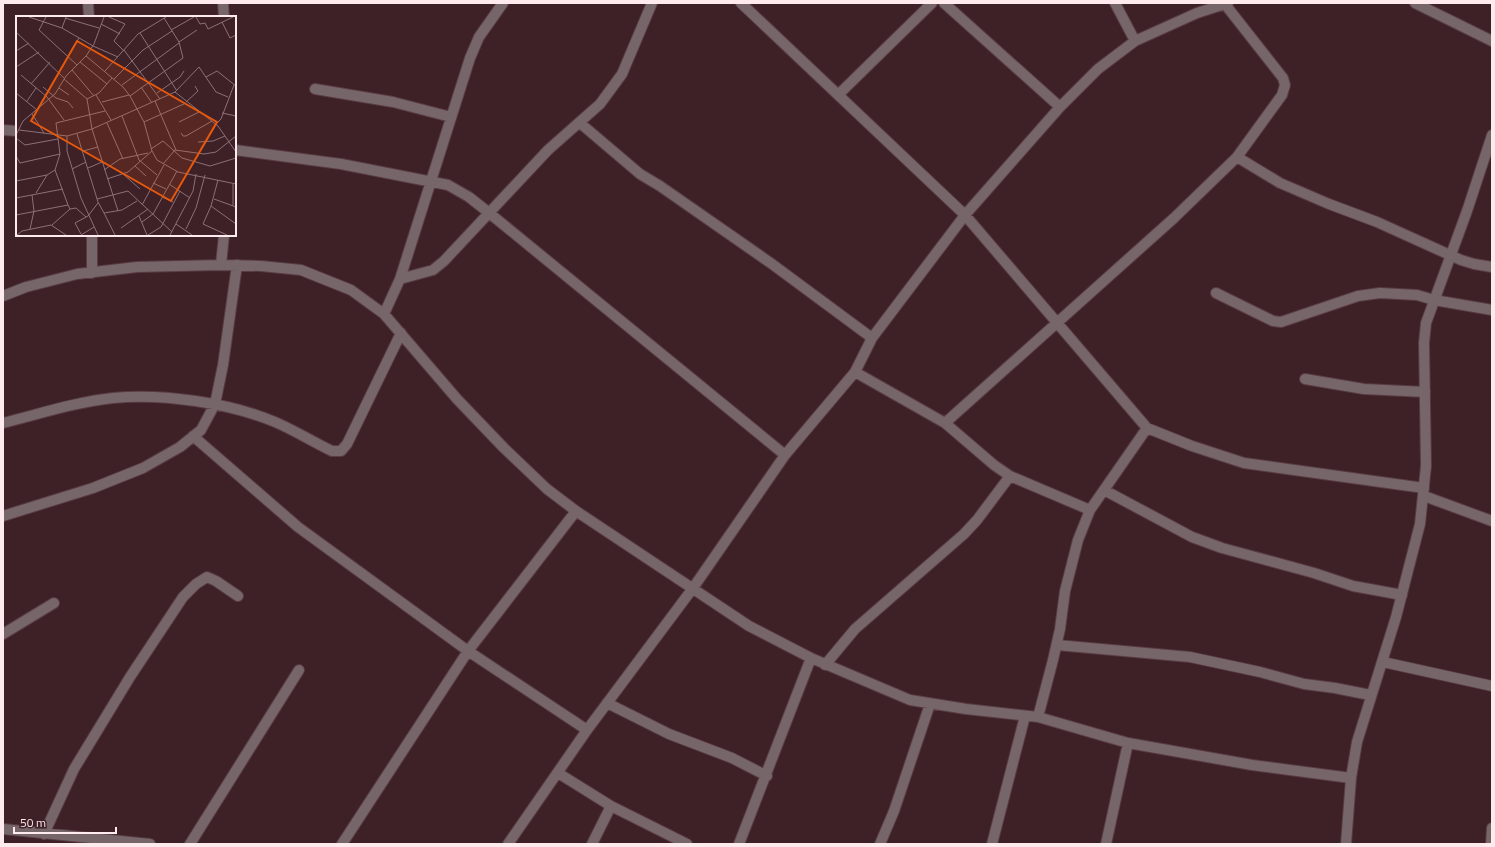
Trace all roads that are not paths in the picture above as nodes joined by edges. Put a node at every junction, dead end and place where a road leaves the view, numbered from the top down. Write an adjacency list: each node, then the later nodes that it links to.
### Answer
1 (88, 3): 11 (street)
2 (223, 3): 12 (street)
3 (503, 3): 18 (street)
4 (652, 3): 19 (street)
5 (741, 3): 16 (street)
6 (932, 3): 16 (street)
7 (944, 3): 17 (street)
8 (1115, 3): 13 (street)
9 (1226, 3): 13 (street); 24 (street)
10 (1415, 3): 14 (street)
11 (89, 16)
12 (224, 16)
13 (1135, 40): 17 (street)
14 (1492, 41)
15 (315, 89): 18 (street)
16 (838, 95): 27 (street)
17 (1060, 107): 27 (street)
18 (451, 117): 25 (street)
19 (580, 123): 26 (street); 43 (street)
20 (3, 130): 21 (street)
21 (16, 131)
22 (1492, 135): 30 (street)
23 (236, 150): 25 (street)
24 (1237, 157): 30 (street); 41 (street)
25 (431, 181): 26 (street); 35 (street)
26 (488, 212): 35 (street); 52 (street)
27 (965, 215): 41 (street); 43 (street)
28 (92, 236): 34 (street)
29 (224, 236): 31 (street)
30 (1450, 256): 33 (street); 38 (street)
31 (221, 265): 32 (street); 34 (street)
32 (237, 265): 40 (street); 47 (street)
33 (1492, 267)
34 (92, 272): 37 (street)
35 (400, 280): 40 (street)
36 (1216, 293): 38 (street)
37 (3, 296)
38 (1434, 300): 39 (street); 46 (street)
39 (1492, 310)
40 (384, 314): 42 (street)
41 (1055, 323): 48 (street); 50 (street)
42 (400, 333): 47 (street); 57 (street)
43 (872, 338): 44 (street)
44 (855, 372): 48 (street); 52 (street)
45 (1305, 379): 46 (street)
46 (1425, 392): 55 (street)
47 (215, 404): 49 (street); 51 (street)
48 (945, 423): 53 (street)
49 (3, 424)
50 (1147, 428): 54 (street); 55 (street)
51 (193, 436): 58 (street); 66 (street)
52 (785, 455): 60 (street)
53 (1010, 476): 56 (street); 69 (street)
54 (1104, 490): 56 (street); 61 (street)
55 (1424, 492): 59 (street); 61 (street)
56 (1090, 510): 65 (street)
57 (576, 511): 60 (street); 66 (street)
58 (3, 516)
59 (1492, 521)
60 (693, 588): 67 (street); 73 (street)
61 (1402, 595): 68 (street)
62 (238, 596): 85 (street)
63 (54, 604): 64 (street)
64 (3, 634)
65 (1057, 645): 72 (street); 76 (street)
66 (468, 651): 77 (street); 88 (street)
67 (811, 658): 69 (street); 80 (street)
68 (1383, 662): 71 (street); 72 (street)
69 (826, 665): 74 (street)
70 (299, 670): 87 (street)
71 (1492, 686)
72 (1370, 695): 81 (street)
73 (607, 703): 77 (street); 80 (street)
74 (930, 704): 75 (street); 93 (street)
75 (1025, 716): 76 (street); 94 (street)
76 (1038, 717): 78 (street)
77 (587, 730): 79 (street)
78 (1128, 743): 81 (street); 95 (street)
79 (558, 772): 82 (street); 89 (street)
80 (767, 776): 92 (street)
81 (1351, 778): 96 (street)
82 (611, 806): 90 (street); 91 (street)
83 (1492, 828): 97 (street)
84 (3, 830): 85 (street)
85 (44, 834): 86 (street)
86 (150, 844)
87 (190, 844)
88 (342, 844)
89 (508, 844)
90 (592, 844)
91 (687, 844)
92 (740, 844)
93 (880, 844)
94 (992, 844)
95 (1106, 844)
96 (1346, 844)
97 (1492, 844)

